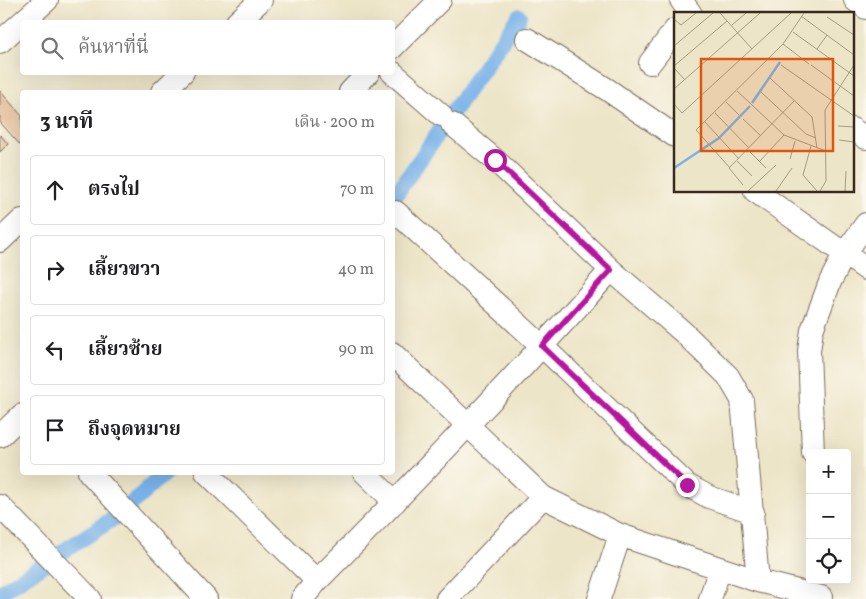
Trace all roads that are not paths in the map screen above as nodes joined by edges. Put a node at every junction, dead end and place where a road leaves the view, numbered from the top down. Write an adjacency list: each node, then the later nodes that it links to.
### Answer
1 (47, 0): 6 (street)
2 (261, 0): 7 (street)
3 (440, 0): 12 (street)
4 (855, 0): 5 (street)
5 (866, 8)
6 (25, 20)
7 (239, 20)
8 (20, 24): 11 (street)
9 (674, 31): 13 (street)
10 (527, 39): 20 (street)
11 (0, 42)
12 (395, 45)
13 (650, 63)
14 (180, 75): 17 (street)
15 (365, 75): 18 (street)
16 (395, 75): 29 (street)
17 (164, 90)
18 (352, 90)
19 (854, 130): 21 (street)
20 (674, 135)
21 (866, 138)
22 (756, 192): 27 (street)
23 (396, 212): 30 (street)
24 (20, 222): 26 (street)
25 (866, 224): 27 (street)
26 (0, 241)
27 (845, 253): 28 (street); 35 (street)
28 (866, 269)
29 (611, 270): 30 (street); 42 (street)
30 (542, 346): 33 (street); 42 (street)
31 (395, 356): 33 (street)
32 (20, 417): 34 (street)
33 (469, 424): 39 (street); 40 (street)
34 (0, 436)
35 (813, 449)
36 (92, 475): 49 (street)
37 (209, 475): 47 (street)
38 (367, 475): 40 (street)
39 (544, 497): 43 (street); 50 (street)
40 (396, 502): 47 (street)
41 (0, 506): 48 (street)
42 (753, 512): 45 (street)
43 (620, 535): 44 (street); 51 (street)
44 (720, 568): 45 (street); 52 (street)
45 (758, 581): 46 (street)
46 (820, 592)
47 (311, 593)
48 (90, 599)
49 (206, 599)
50 (447, 599)
51 (599, 599)
52 (710, 599)

